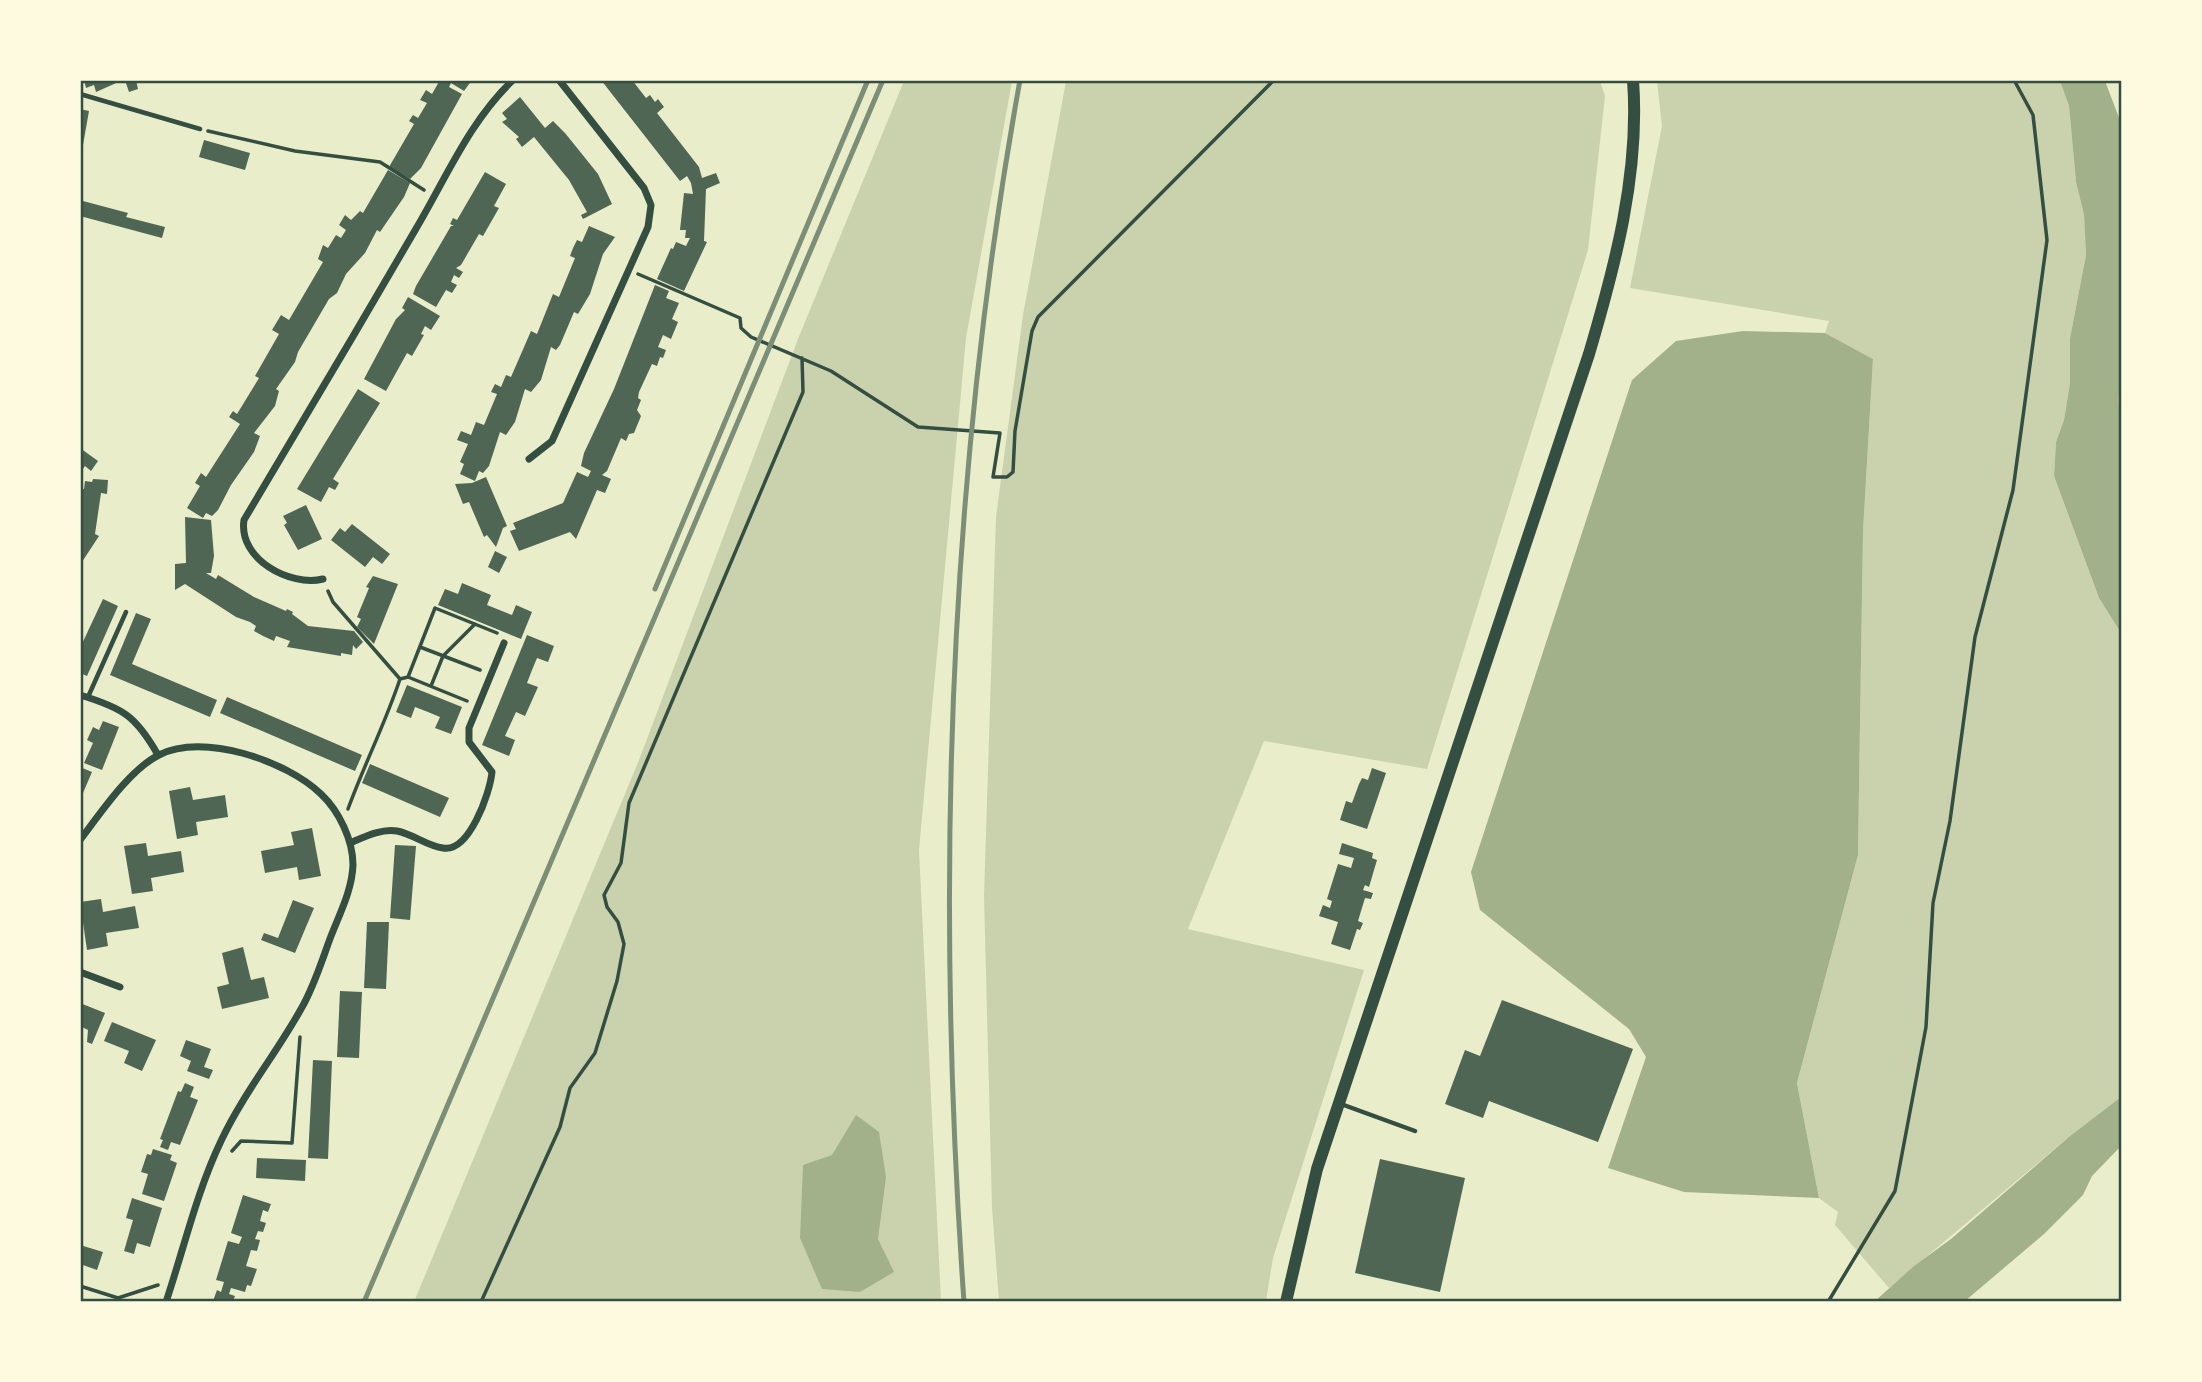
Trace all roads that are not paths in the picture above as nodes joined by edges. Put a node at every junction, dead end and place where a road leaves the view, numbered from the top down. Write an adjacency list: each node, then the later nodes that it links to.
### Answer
1 (513, 80): 7 (street)
2 (559, 80): 6 (street)
3 (1633, 80): 16 (main road)
4 (80, 94): 5 (lane)
5 (200, 129)
6 (529, 459)
7 (323, 579)
8 (126, 612): 10 (lane)
9 (504, 643): 13 (street)
10 (84, 696): 11 (street)
11 (158, 755): 12 (street); 13 (street)
12 (80, 840)
13 (350, 843): 18 (street)
14 (80, 972): 15 (street)
15 (120, 987)
16 (1340, 1104): 17 (lane); 19 (main road)
17 (1415, 1131)
18 (166, 1301)
19 (1286, 1301)

